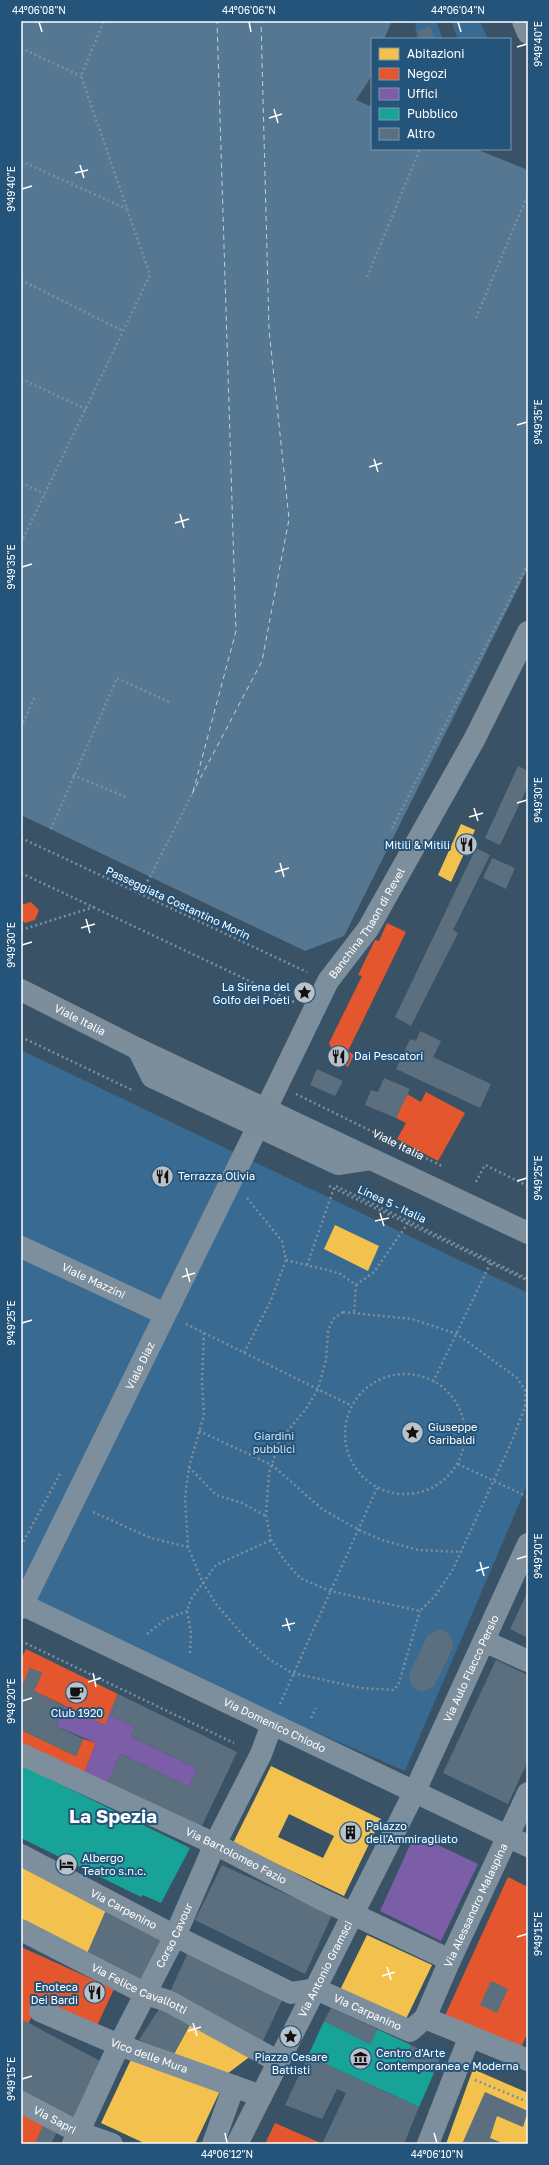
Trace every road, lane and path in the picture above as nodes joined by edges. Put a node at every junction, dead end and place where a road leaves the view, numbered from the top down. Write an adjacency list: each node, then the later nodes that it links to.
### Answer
1 (104, 21): 5 (path)
2 (523, 21): 3 (street)
3 (528, 33)
4 (21, 48): 5 (path)
5 (81, 76): 9 (path)
6 (420, 150): 10 (path)
7 (21, 161): 9 (path)
8 (528, 194): 12 (path)
9 (127, 210): 13 (path)
10 (366, 277)
11 (21, 280): 13 (path)
12 (476, 318)
13 (123, 331): 15 (path)
14 (21, 379): 15 (path)
15 (86, 409): 17 (path)
16 (21, 483): 17 (path)
17 (45, 494): 18 (path)
18 (21, 543)
19 (528, 564): 27 (path)
20 (528, 632): 34 (street, Banchina Thaon di Revel)
21 (36, 696): 23 (path)
22 (169, 702): 24 (path)
23 (21, 728)
24 (73, 775): 26 (path); 28 (path)
25 (192, 794): 31 (path)
26 (126, 797)
27 (392, 828)
28 (51, 830)
29 (21, 838): 31 (path, Passeggiata Costantino Morin)
30 (21, 873): 32 (path)
31 (139, 894): 34 (path, Passeggiata Costantino Morin)
32 (94, 907): 33 (path); 36 (path)
33 (21, 930)
34 (328, 981): 36 (street, Banchina Thaon di Revel)
35 (21, 990): 38 (main road, Viale Italia)
36 (314, 1012): 37 (street, Banchina Thaon di Revel)
37 (278, 1085): 38 (street, Banchina Thaon di Revel); 39 (path, Viale Italia)
38 (262, 1118): 40 (street, Viale Diaz); 45 (main road, Viale Italia)
39 (446, 1168)
40 (232, 1179): 47 (path); 53 (street, Viale Diaz)
41 (471, 1180): 42 (path)
42 (528, 1186)
43 (334, 1188): 44 (path); 49 (path); 50 (path, Linea 5 - Italia)
44 (408, 1223): 48 (path); 51 (path)
45 (528, 1233)
46 (21, 1247): 53 (street, Viale Mazzini)
47 (286, 1260): 49 (path); 56 (path)
48 (491, 1262): 50 (path); 55 (path)
49 (307, 1265): 51 (path)
50 (528, 1280)
51 (356, 1284): 52 (path)
52 (354, 1313): 55 (path); 58 (path)
53 (165, 1314): 54 (path); 67 (street, Viale Diaz)
54 (204, 1334): 56 (path); 60 (path)
55 (457, 1334): 57 (path); 64 (path)
56 (244, 1353): 58 (path)
57 (433, 1382): 59 (path); 62 (path)
58 (318, 1389): 59 (path); 61 (path)
59 (352, 1406): 65 (path)
60 (199, 1431): 61 (path); 63 (path)
61 (272, 1464): 68 (path); 69 (path)
62 (458, 1464): 64 (path); 65 (path)
63 (189, 1467): 68 (path); 72 (path)
64 (495, 1482): 66 (path); 73 (path)
65 (377, 1488): 69 (path)
66 (528, 1497)
67 (73, 1502): 72 (path); 76 (street, Viale Diaz)
68 (266, 1516): 70 (path)
69 (359, 1530): 73 (path); 75 (path)
70 (271, 1540): 74 (path); 75 (path)
71 (528, 1544): 81 (street, Via Aulo Flacco Persio)
72 (188, 1546): 74 (path)
73 (461, 1552): 78 (path)
74 (203, 1583): 77 (path); 84 (path)
75 (330, 1591): 78 (path); 84 (path)
76 (21, 1606): 88 (street, Via Domenico Chiodo)
77 (187, 1611): 79 (path); 82 (path)
78 (420, 1611): 84 (path)
79 (147, 1634)
80 (21, 1641): 89 (path)
81 (484, 1641): 83 (street); 91 (street, Via Aulo Flacco Persio)
82 (190, 1653)
83 (528, 1661)
84 (292, 1673): 85 (path)
85 (284, 1693)
86 (316, 1708): 87 (path)
87 (309, 1722)
88 (272, 1724): 91 (street, Via Domenico Chiodo); 94 (street, Corso Cavour)
89 (234, 1743)
90 (21, 1754): 94 (street, Via Bartolomeo Fazio)
91 (414, 1793): 93 (street, Via Domenico Chiodo); 97 (street, Via Antonio Gramsci)
92 (528, 1793): 93 (street, Via Alessandro Malaspina)
93 (508, 1836): 95 (street, Via Domenico Chiodo); 100 (street, Via Alessandro Malaspina)
94 (215, 1844): 97 (street, Via Bartolomeo Fazio); 99 (street, Corso Cavour)
95 (528, 1846)
96 (21, 1855): 99 (street, Via Carpenino)
97 (354, 1913): 100 (street, Via Bartolomeo Fazio); 101 (street, Via Antonio Gramsci)
98 (21, 1930): 102 (street, Via Felice Cavallotti)
99 (175, 1936): 101 (street, Via Carpenino); 102 (street, Corso Cavour)
100 (450, 1960): 104 (street, Via Alessandro Malaspina)
101 (316, 1988): 104 (street, Via Carpanino); 108 (street, Via Antonio Gramsci)
102 (146, 1994): 106 (street, Corso Cavour); 108 (street, Via Felice Cavallotti)
103 (40, 2011): 106 (street, Vico delle Mura)
104 (425, 2018): 105 (street)
105 (469, 2038): 107 (street); 118 (street)
106 (119, 2045): 110 (street, Vico delle Mura); 114 (street, Corso Cavour)
107 (528, 2060)
108 (277, 2061): 111 (street, Via Antonio Gramsci)
109 (470, 2078): 113 (path)
110 (234, 2086): 111 (street, Vico delle Mura); 116 (street)
111 (261, 2096): 117 (street, Via Antonio Gramsci)
112 (21, 2102): 114 (street, Via Sapri)
113 (528, 2102)
114 (75, 2138): 115 (street, Via Sapri)
115 (112, 2144)
116 (213, 2144)
117 (237, 2144)
118 (428, 2144)

